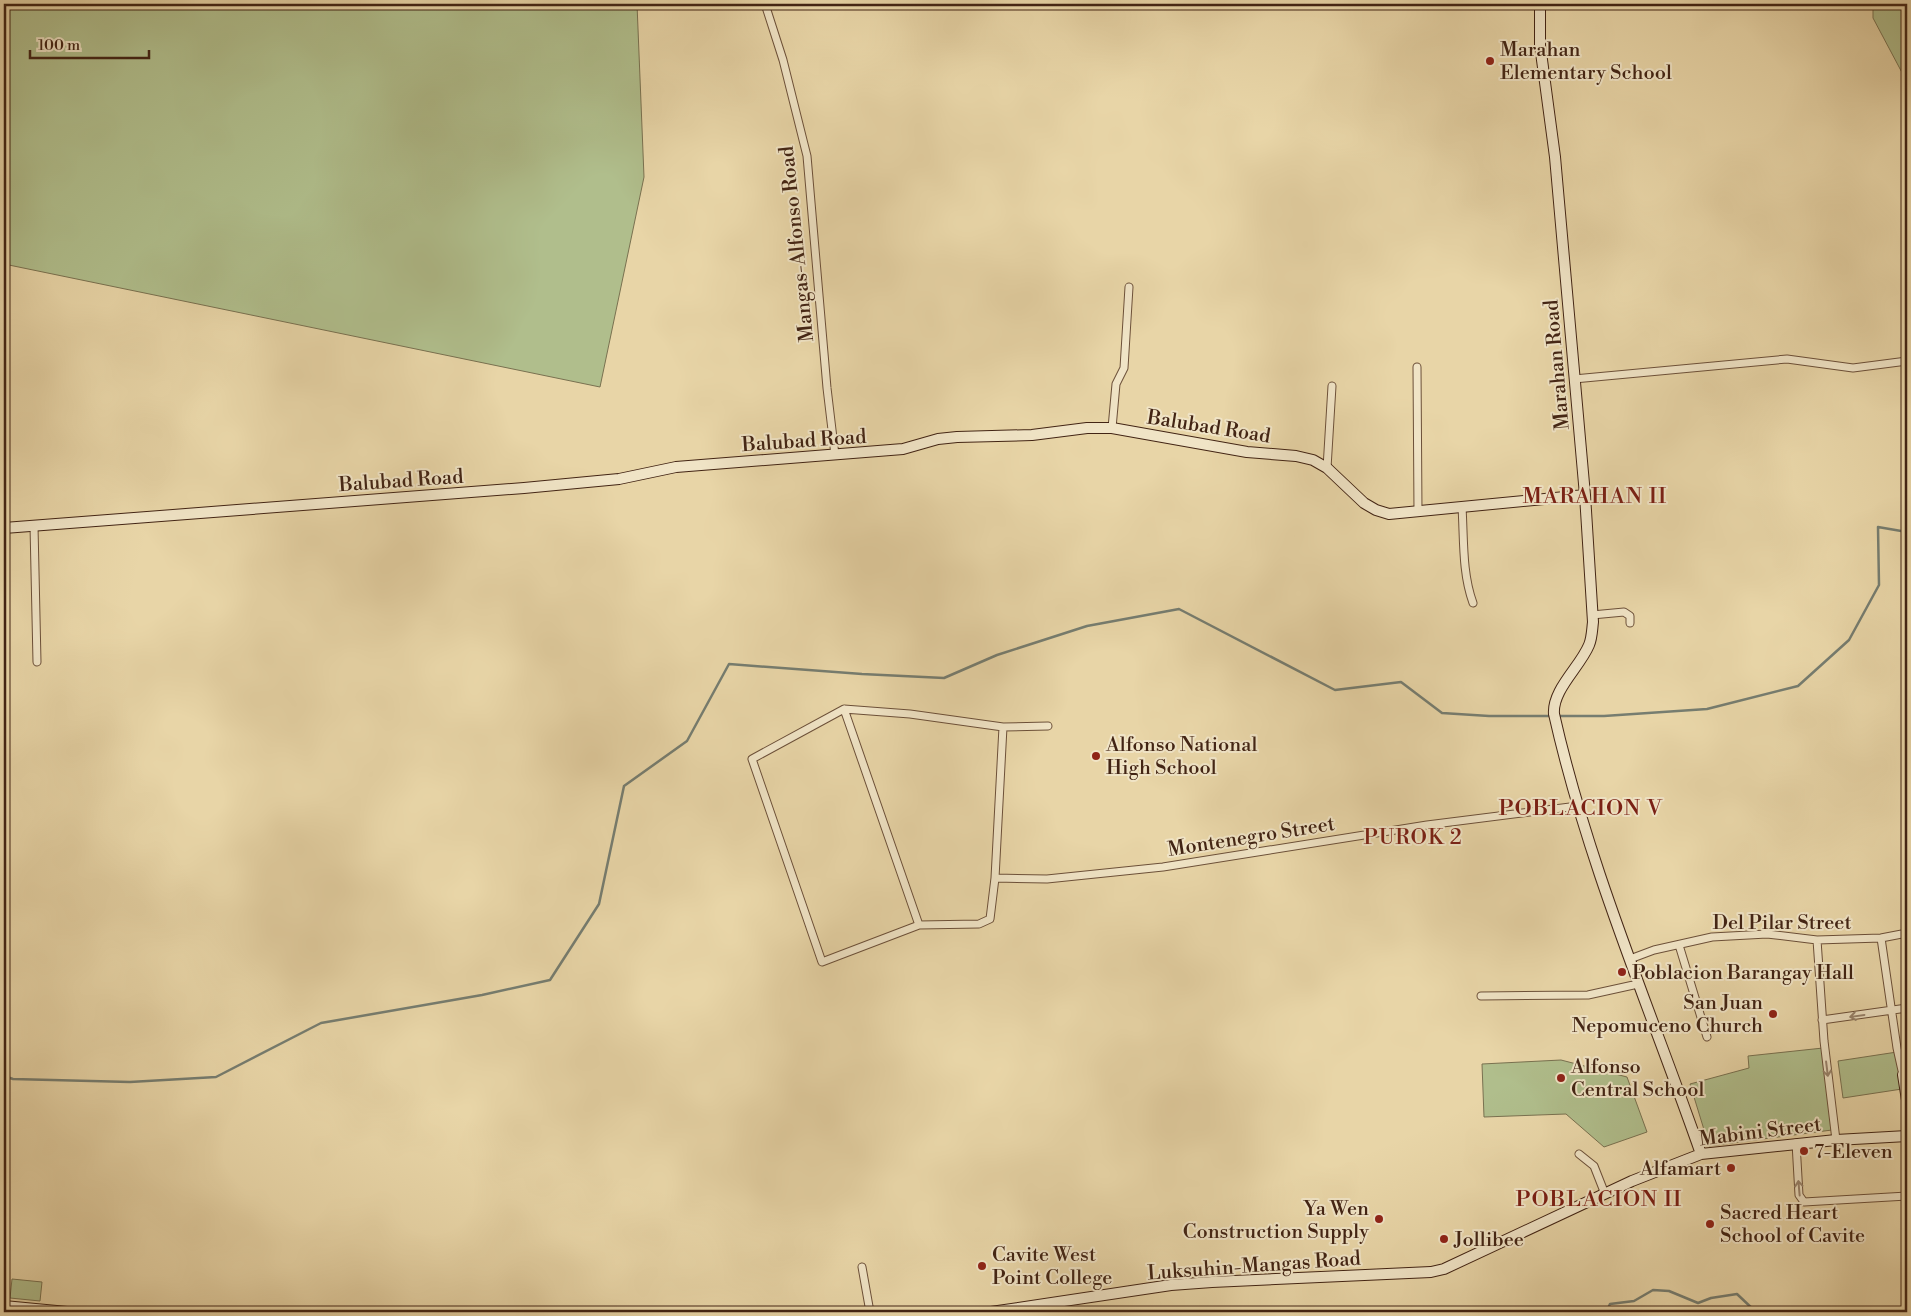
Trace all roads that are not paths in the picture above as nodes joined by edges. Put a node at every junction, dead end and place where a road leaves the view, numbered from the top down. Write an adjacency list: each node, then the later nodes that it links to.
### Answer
1 (765, 4): 9 (street, Mangas-Alfonso Road)
2 (1540, 4): 6 (main road, Marahan Road)
3 (1130, 287): 8 (street)
4 (1907, 361): 6 (street)
5 (1417, 367): 13 (street)
6 (1574, 379): 11 (main road, Marahan Road)
7 (1332, 386): 10 (street)
8 (1112, 428): 9 (main road, Balubad Road); 10 (main road, Balubad Road)
9 (835, 455): 14 (main road, Balubad Road)
10 (1327, 468): 13 (main road, Balubad Road)
11 (1585, 494): 12 (main road, Balubad Road); 17 (main road, Marahan Road)
12 (1462, 508): 13 (main road, Balubad Road); 16 (street)
13 (1418, 512)
14 (34, 526): 15 (main road, Balubad Road); 19 (street)
15 (4, 528)
16 (1473, 603)
17 (1592, 615): 18 (street); 23 (main road, Marahan Road)
18 (1630, 623)
19 (37, 662)
20 (844, 709): 22 (street); 25 (street); 25 (street)
21 (1048, 726): 22 (street)
22 (1003, 727): 24 (street)
23 (1578, 806): 24 (street, Montenegro Street); 30 (main road)
24 (995, 878): 25 (street)
25 (919, 925)
26 (1907, 933): 27 (street, Del Pilar Street)
27 (1881, 938): 28 (street, Del Pilar Street); 34 (street)
28 (1816, 940): 29 (street, Del Pilar Street); 35 (street)
29 (1678, 945): 30 (street, Del Pilar Street); 36 (street)
30 (1630, 959): 31 (main road)
31 (1638, 984): 32 (street); 43 (main road)
32 (1481, 996)
33 (1907, 1008): 34 (street)
34 (1892, 1010): 35 (street, one-way to 35); 37 (street)
35 (1822, 1020): 40 (street, one-way to 40)
36 (1707, 1037)
37 (1905, 1075): 38 (main road)
38 (1907, 1100)
39 (1907, 1136): 40 (main road, Mabini Street)
40 (1836, 1140): 41 (main road, Mabini Street)
41 (1796, 1143): 43 (main road, Mabini Street); 45 (street, one-way to 41)
42 (1579, 1154): 44 (street)
43 (1700, 1154): 44 (main road, Mabini Street)
44 (1605, 1194): 47 (main road, Mabini Street)
45 (1907, 1196)
46 (862, 1267): 50 (street)
47 (1401, 1275): 51 (main road, Luksuhin-Mangas Road)
48 (4, 1306): 49 (main road)
49 (67, 1312)
50 (870, 1312)
51 (990, 1312)

